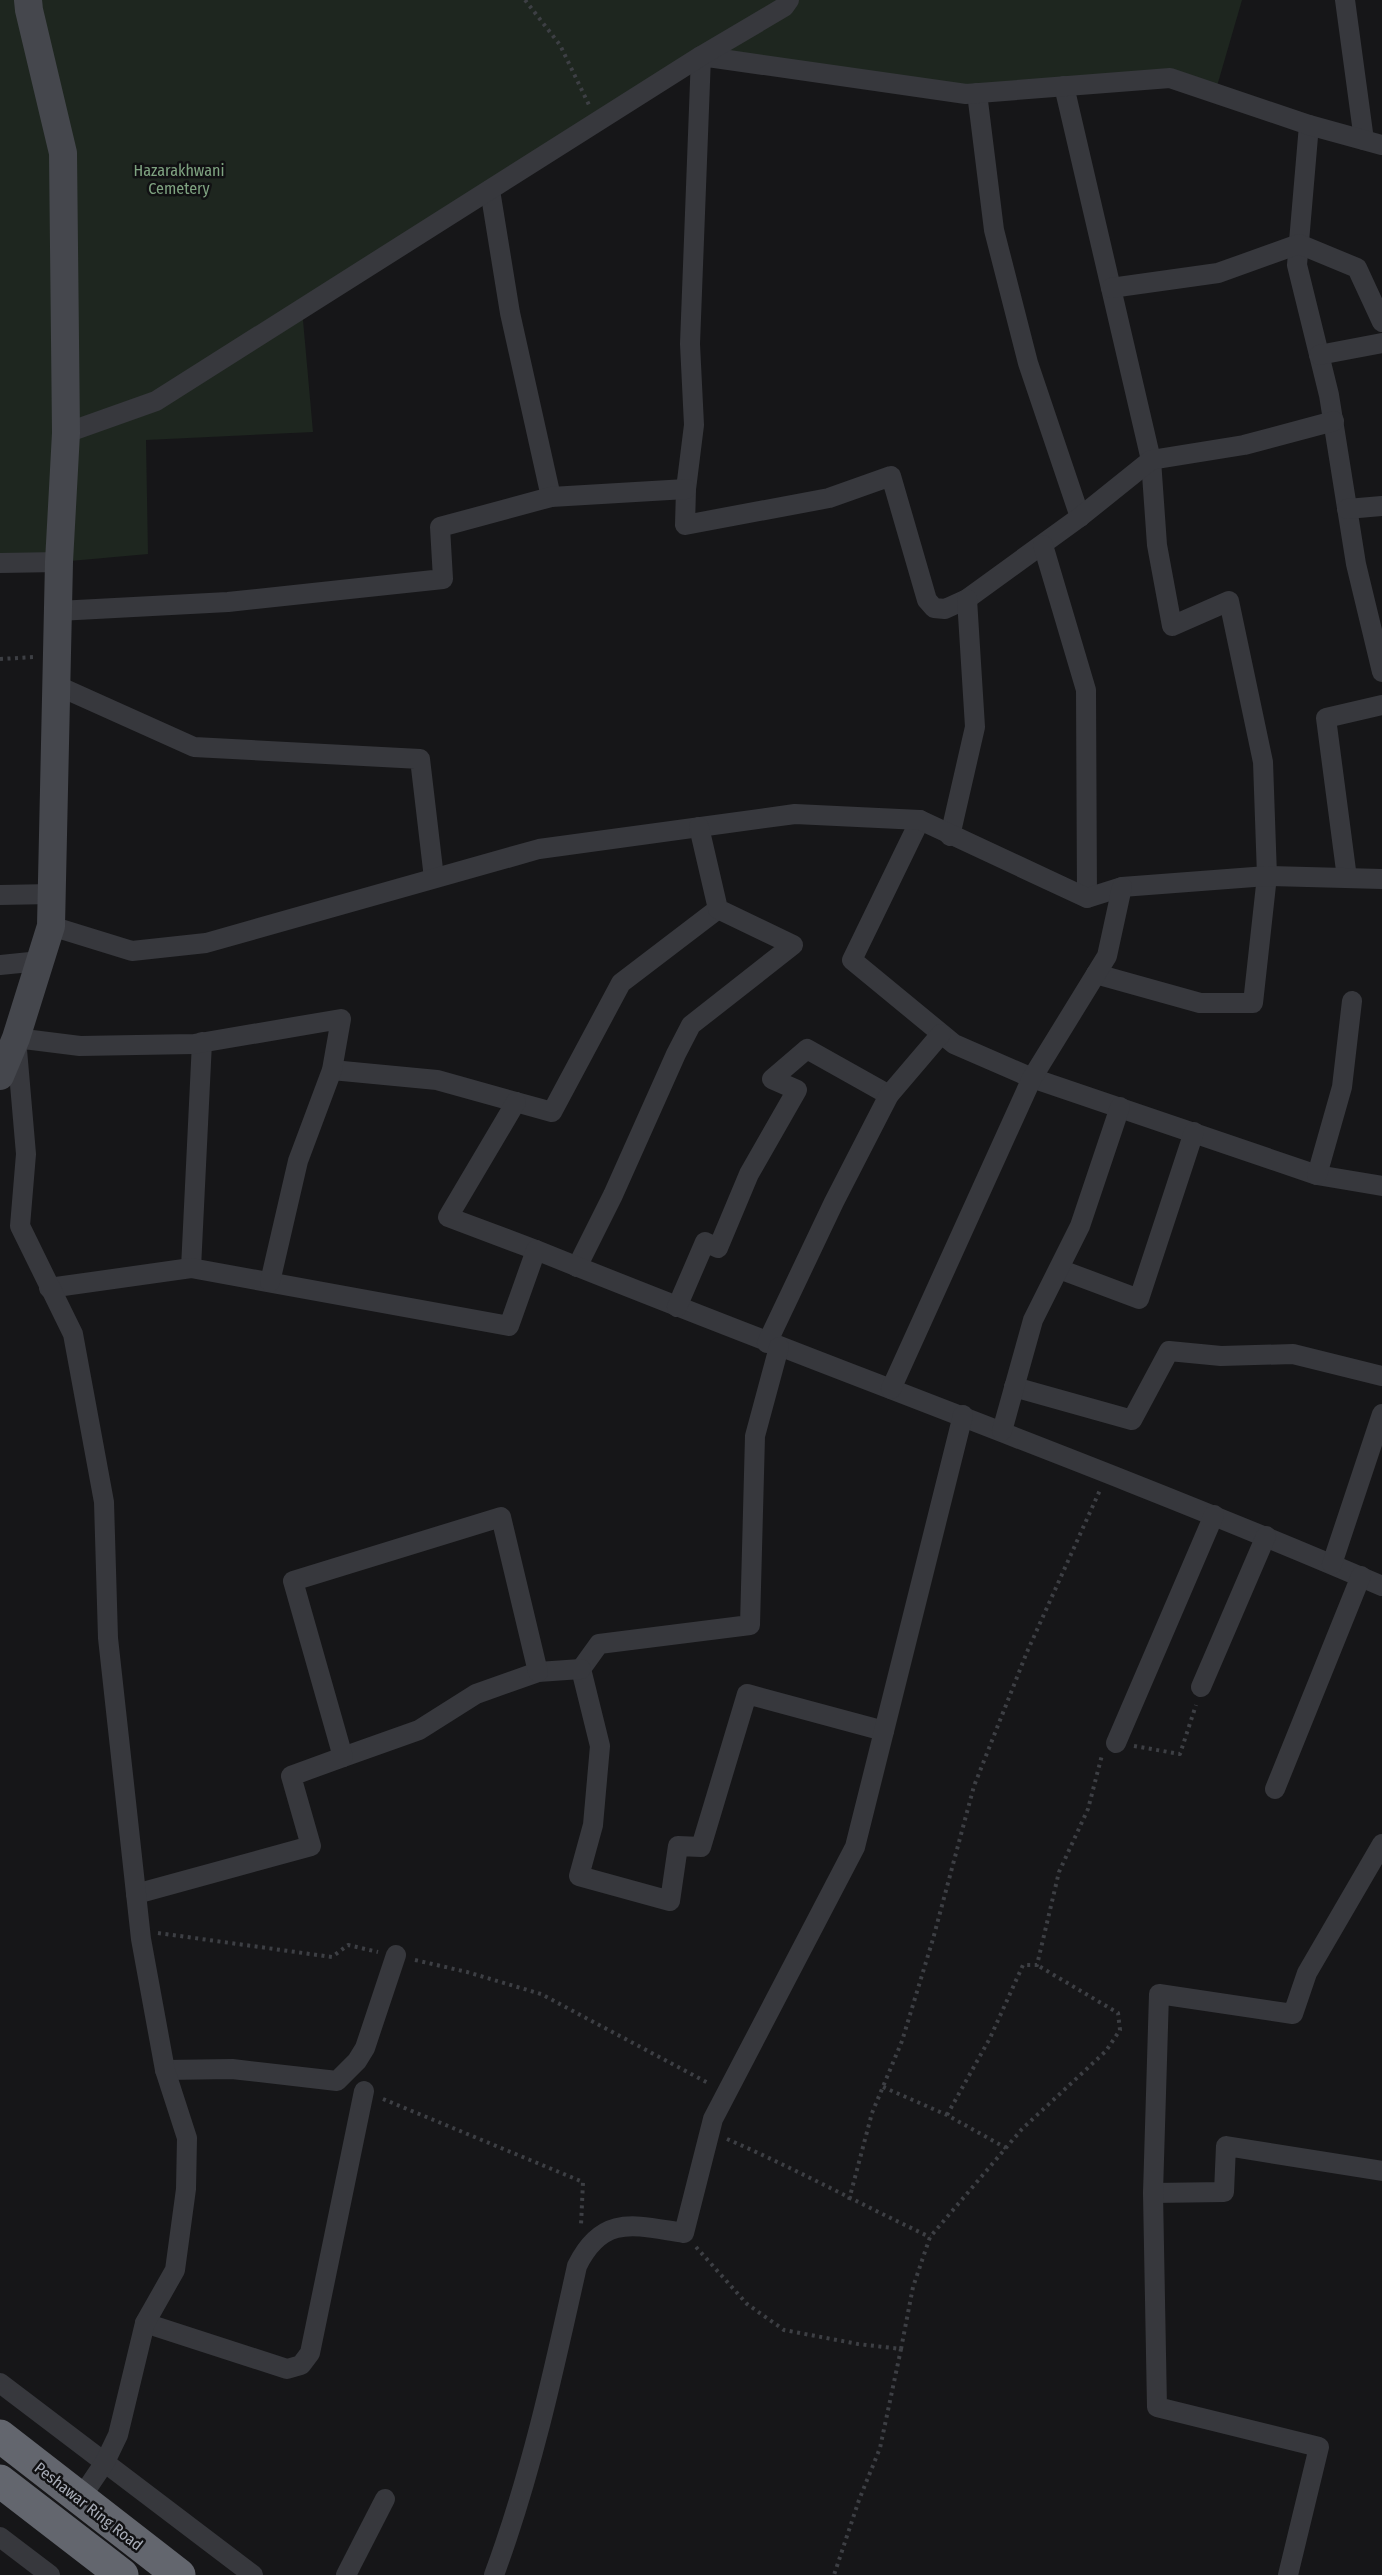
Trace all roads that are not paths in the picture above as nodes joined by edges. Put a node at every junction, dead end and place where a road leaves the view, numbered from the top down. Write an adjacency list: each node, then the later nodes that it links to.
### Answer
1 (28, 0): 16 (main road)
2 (789, 0): 4 (street)
3 (1345, 0): 8 (street)
4 (701, 56): 6 (street); 9 (street); 18 (street)
5 (1064, 86): 6 (street); 7 (street); 11 (street)
6 (978, 93): 22 (street)
7 (1310, 125): 8 (street); 10 (street)
8 (1373, 143)
9 (490, 190): 16 (street); 19 (street)
10 (1299, 244): 11 (street); 12 (street); 14 (street)
11 (1111, 288): 17 (street)
12 (1382, 322)
13 (1382, 343): 14 (street)
14 (1319, 355): 15 (street)
15 (1334, 422): 17 (street); 21 (street)
16 (66, 434): 24 (main road)
17 (1151, 460): 22 (street); 34 (street)
18 (686, 489): 19 (street); 26 (street)
19 (551, 497): 27 (street)
20 (1382, 506): 21 (street)
21 (1347, 509): 28 (street)
22 (1080, 517): 23 (street)
23 (1043, 545): 26 (street); 41 (street)
24 (59, 562): 25 (street); 27 (main road)
25 (0, 563)
26 (967, 599): 33 (street)
27 (58, 610): 29 (main road)
28 (1381, 667)
29 (56, 685): 35 (street); 39 (main road)
30 (1382, 705): 36 (street)
31 (920, 820): 32 (street); 33 (street); 48 (street)
32 (699, 827): 35 (street); 42 (street)
33 (950, 836): 41 (street)
34 (1267, 876): 36 (street); 38 (street); 46 (street)
35 (434, 878): 43 (street)
36 (1347, 878): 37 (street)
37 (1382, 879)
38 (1122, 887): 41 (street); 46 (street)
39 (52, 894): 40 (street); 43 (main road)
40 (0, 895)
41 (1087, 898)
42 (718, 909): 55 (street); 61 (street)
43 (51, 926): 44 (main road)
44 (40, 961): 45 (street); 49 (main road)
45 (0, 965)
46 (1096, 974): 53 (street)
47 (1352, 1002): 58 (street)
48 (941, 1034): 53 (street); 54 (street)
49 (16, 1038): 50 (street); 52 (main road); 65 (street)
50 (202, 1042): 51 (street); 62 (street)
51 (332, 1070): 55 (street); 64 (street)
52 (0, 1076)
53 (1032, 1078): 56 (street); 70 (street)
54 (889, 1095): 66 (street); 67 (street)
55 (516, 1102): 60 (street)
56 (1120, 1107): 57 (street); 63 (street)
57 (1194, 1132): 58 (street); 63 (street)
58 (1317, 1175): 59 (street)
59 (1382, 1186)
60 (536, 1250): 61 (street); 64 (street)
61 (577, 1267): 66 (street)
62 (191, 1268): 64 (street); 65 (street)
63 (1059, 1269): 69 (street)
64 (270, 1282)
65 (49, 1288): 87 (street)
66 (677, 1307): 67 (street)
67 (773, 1345): 70 (street); 79 (street)
68 (1382, 1376): 69 (street)
69 (1014, 1387): 73 (street)
70 (891, 1389): 72 (street)
71 (1382, 1414): 76 (street)
72 (963, 1415): 73 (street); 82 (street)
73 (1002, 1431): 74 (street)
74 (1214, 1515): 75 (street); 83 (street)
75 (1266, 1536): 76 (street); 81 (street)
76 (1332, 1564): 77 (street)
77 (1360, 1576): 78 (street); 85 (street)
78 (1382, 1586)
79 (581, 1669): 80 (street); 82 (street)
80 (538, 1672): 84 (street); 84 (street)
81 (1202, 1687)
82 (884, 1731): 106 (street)
83 (1116, 1743)
84 (343, 1757): 87 (street)
85 (1275, 1789)
86 (1382, 1844): 92 (street)
87 (136, 1894): 89 (street)
88 (396, 1956): 89 (street)
89 (165, 2070): 93 (street)
90 (364, 2091): 93 (street)
91 (1382, 2171): 92 (street)
92 (1153, 2193): 107 (street)
93 (145, 2323): 96 (street)
94 (0, 2382): 96 (street)
95 (0, 2436): 98 (highway, Peshawar Ring Road)
96 (105, 2462): 98 (street); 104 (street)
97 (0, 2481): 102 (highway, Peshawar Ring Road)
98 (80, 2499): 103 (highway, Peshawar Ring Road)
99 (385, 2499): 105 (street)
100 (0, 2537): 101 (street)
101 (50, 2575)
102 (122, 2575)
103 (179, 2575)
104 (253, 2575)
105 (346, 2575)
106 (494, 2575)
107 (1288, 2575)

